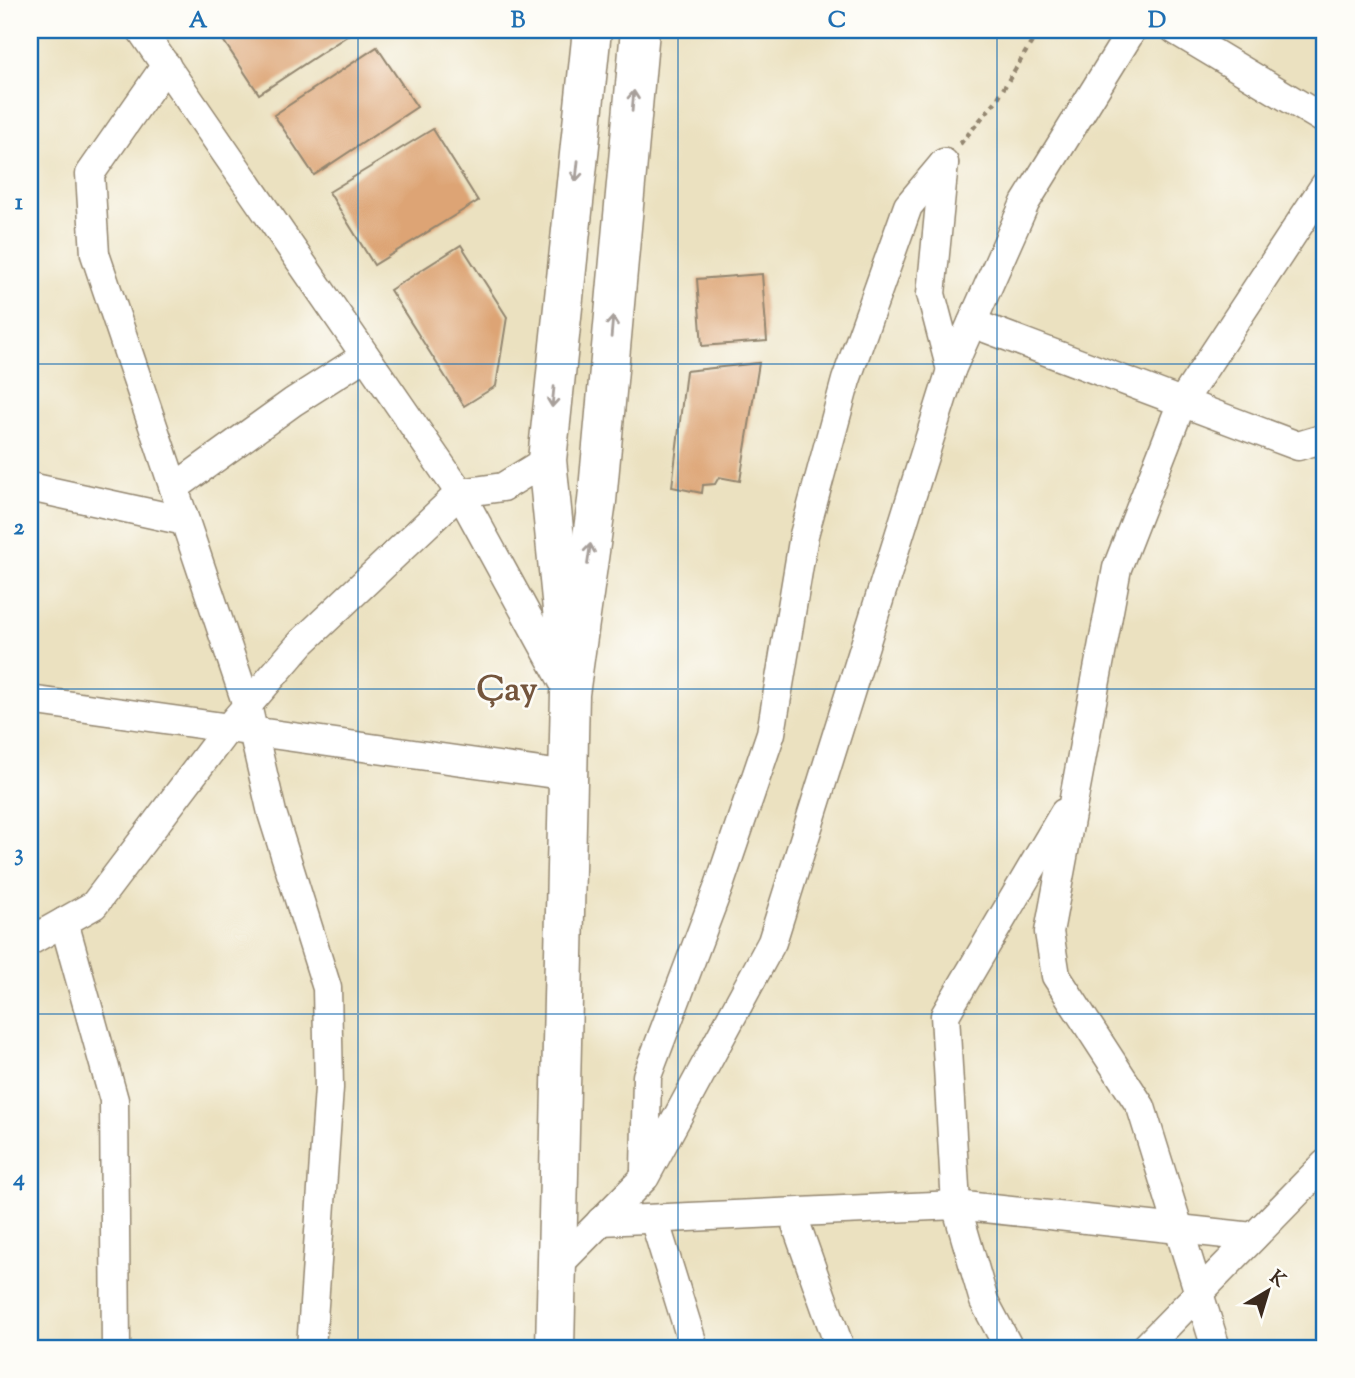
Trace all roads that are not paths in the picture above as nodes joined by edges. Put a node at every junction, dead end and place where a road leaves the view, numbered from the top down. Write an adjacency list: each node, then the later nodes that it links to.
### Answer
1 (141, 30): 6 (street)
2 (592, 30): 14 (main road, one-way to 14)
3 (639, 30): 19 (main road, one-way to 3)
4 (1132, 30): 9 (street)
5 (1175, 30): 7 (street)
6 (166, 65): 10 (street); 16 (street)
7 (1325, 120)
8 (1325, 185): 12 (street)
9 (972, 323): 11 (street); 12 (street)
10 (365, 356): 16 (street); 17 (street)
11 (951, 370): 27 (street); 27 (street)
12 (1182, 402): 13 (street); 23 (street)
13 (1325, 438)
14 (547, 460): 17 (street); 19 (main road)
15 (30, 487): 18 (street)
16 (174, 488): 18 (street)
17 (460, 493): 19 (street); 21 (street)
18 (185, 521): 21 (street)
19 (570, 694): 22 (main road)
20 (30, 700): 21 (street)
21 (243, 721): 22 (street); 24 (street); 37 (street)
22 (569, 776): 34 (main road)
23 (1074, 795): 28 (street); 32 (street)
24 (64, 922): 25 (street); 36 (street)
25 (30, 941)
26 (1325, 1164): 33 (street)
27 (645, 1177): 31 (street)
28 (956, 1205): 29 (street); 32 (street); 41 (street)
29 (792, 1213): 30 (street); 40 (street)
30 (654, 1219): 31 (street); 39 (street)
31 (601, 1221): 34 (street)
32 (1178, 1230): 33 (street); 35 (street)
33 (1253, 1237): 35 (street)
34 (557, 1266): 38 (main road)
35 (1198, 1292): 42 (street); 43 (street)
36 (116, 1348)
37 (311, 1348)
38 (555, 1348)
39 (694, 1348)
40 (840, 1348)
41 (1009, 1348)
42 (1145, 1348)
43 (1216, 1348)

